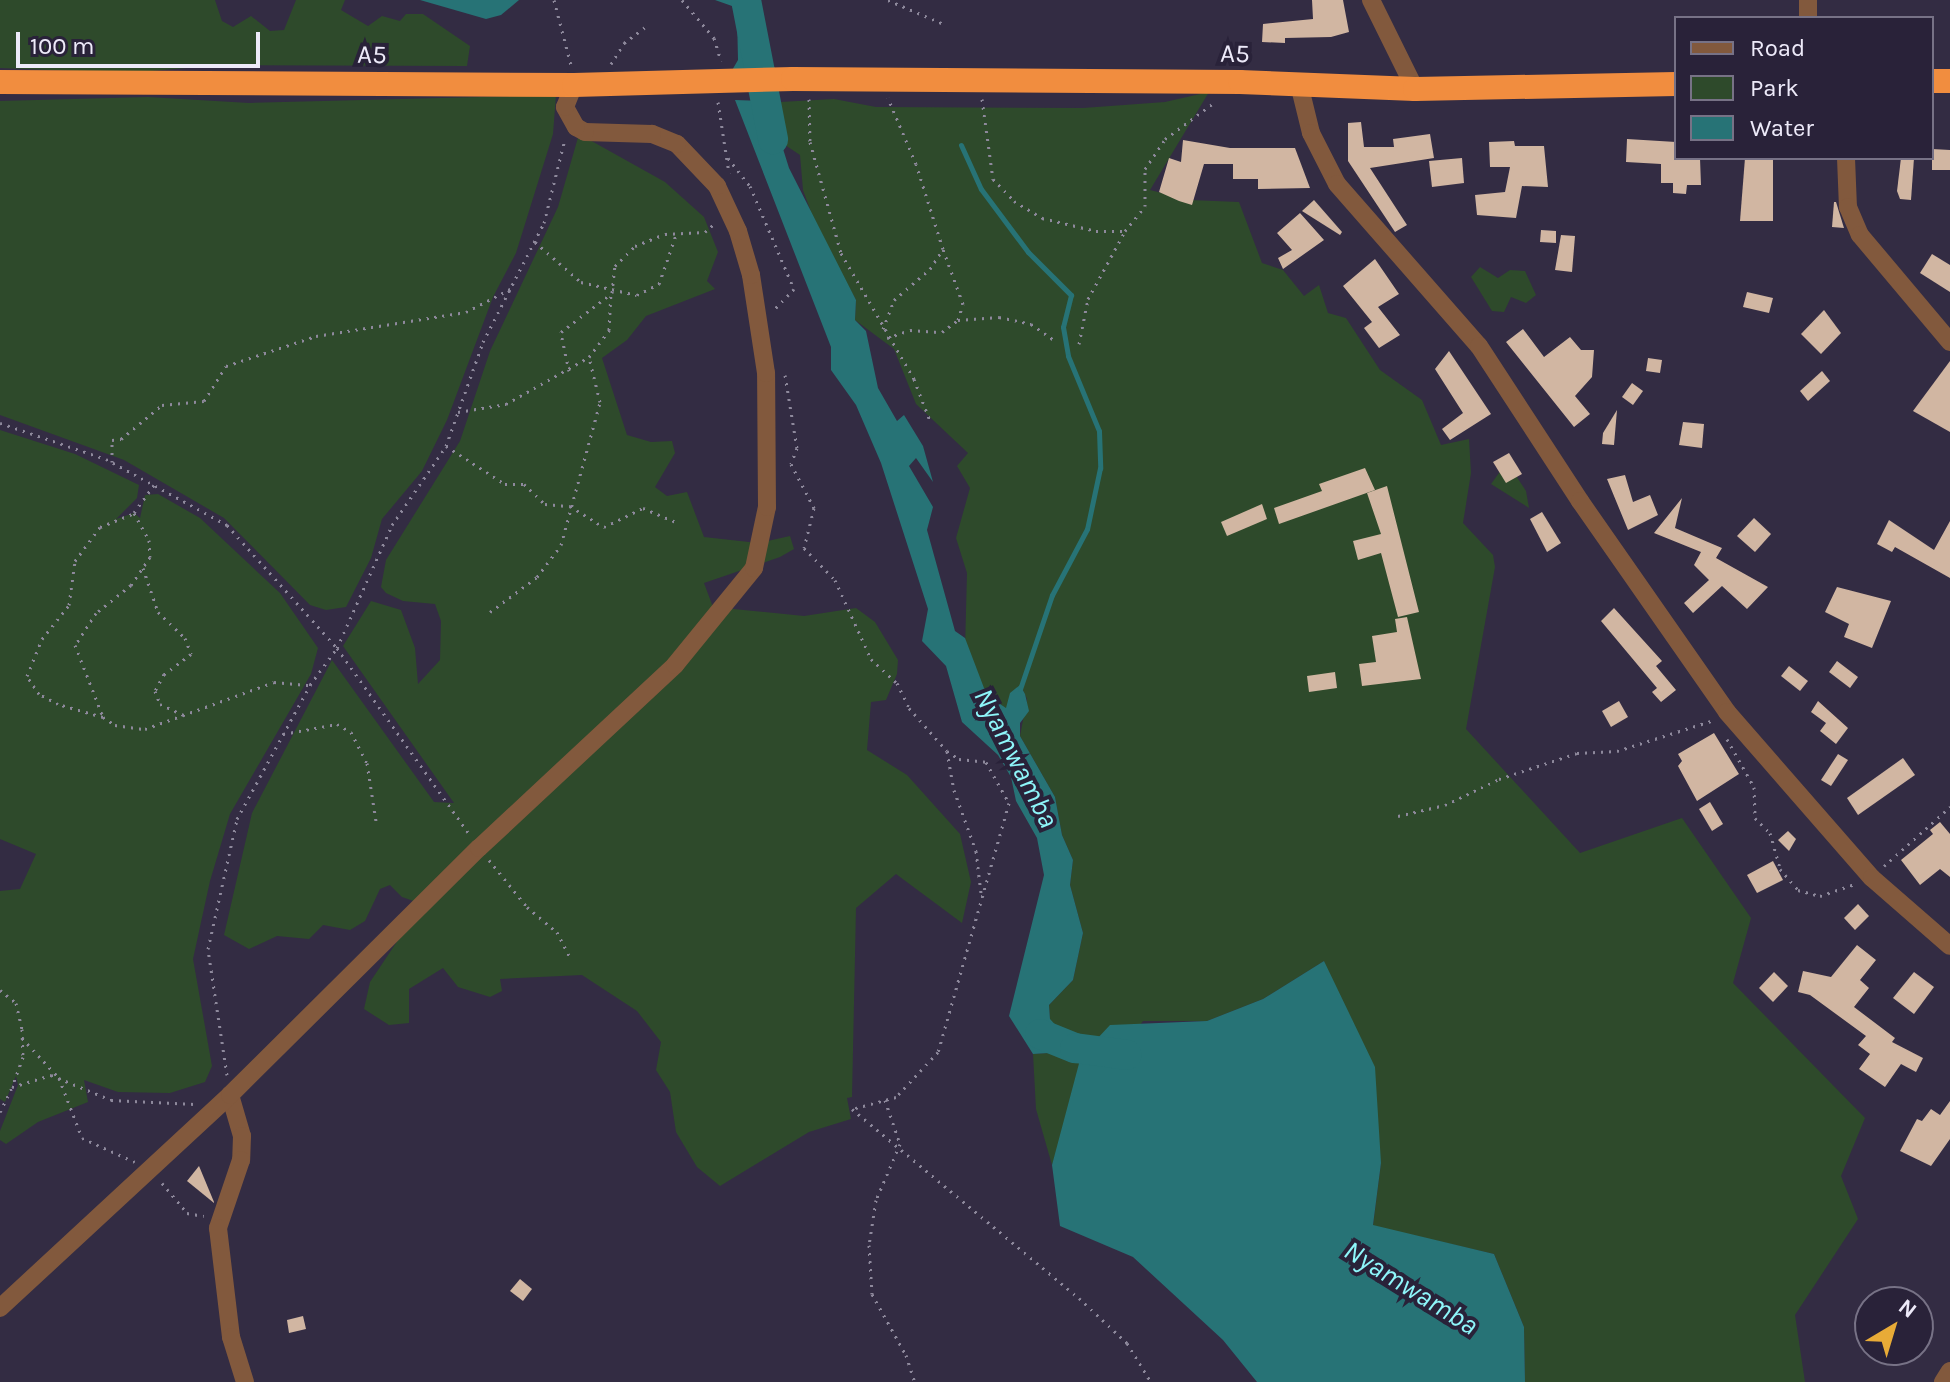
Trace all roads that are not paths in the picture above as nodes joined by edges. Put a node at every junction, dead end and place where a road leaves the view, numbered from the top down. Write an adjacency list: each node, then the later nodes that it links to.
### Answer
1 (1371, 0): 6 (street)
2 (0, 82): 5 (highway, A5 / A5)
3 (1299, 84): 5 (highway, A5 / A5); 6 (highway, A5 / A5); 9 (street)
4 (1674, 84): 6 (highway, A5 / A5)
5 (574, 85): 10 (street)
6 (1415, 89)
7 (1846, 160): 8 (street)
8 (1950, 342)
9 (1950, 946)
10 (225, 1100): 11 (street); 13 (street)
11 (0, 1308)
12 (1950, 1371): 14 (street)
13 (245, 1382)
14 (1943, 1382)

